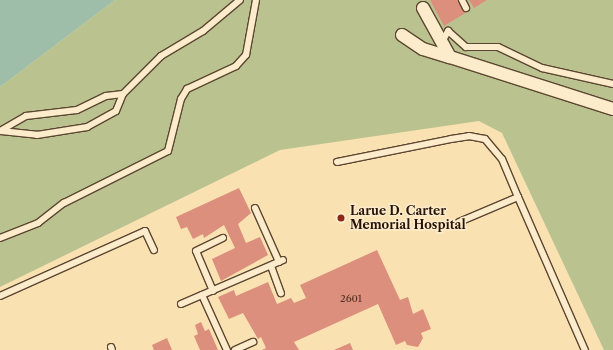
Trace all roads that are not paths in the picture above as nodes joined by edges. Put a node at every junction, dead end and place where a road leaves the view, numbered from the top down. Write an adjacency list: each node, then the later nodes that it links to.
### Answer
1 (240, 0): 10 (lane)
2 (256, 0): 17 (lane)
3 (462, 0): 5 (lane)
4 (424, 8): 7 (street)
5 (466, 8)
6 (402, 35): 8 (street)
7 (442, 42): 8 (street); 9 (lane)
8 (450, 58): 11 (street)
9 (613, 84)
10 (123, 94): 12 (lane); 12 (lane)
11 (613, 109)
12 (0, 131)
13 (337, 162): 14 (lane)
14 (518, 197): 16 (lane); 29 (lane)
15 (255, 208): 20 (lane)
16 (459, 222)
17 (0, 238)
18 (223, 238): 21 (lane)
19 (154, 250): 24 (lane)
20 (271, 266): 21 (lane); 22 (lane)
21 (212, 290): 23 (lane)
22 (281, 293)
23 (202, 295): 25 (lane); 27 (lane)
24 (0, 296)
25 (181, 304)
26 (253, 342): 28 (lane)
27 (227, 350)
28 (235, 350)
29 (585, 350)

